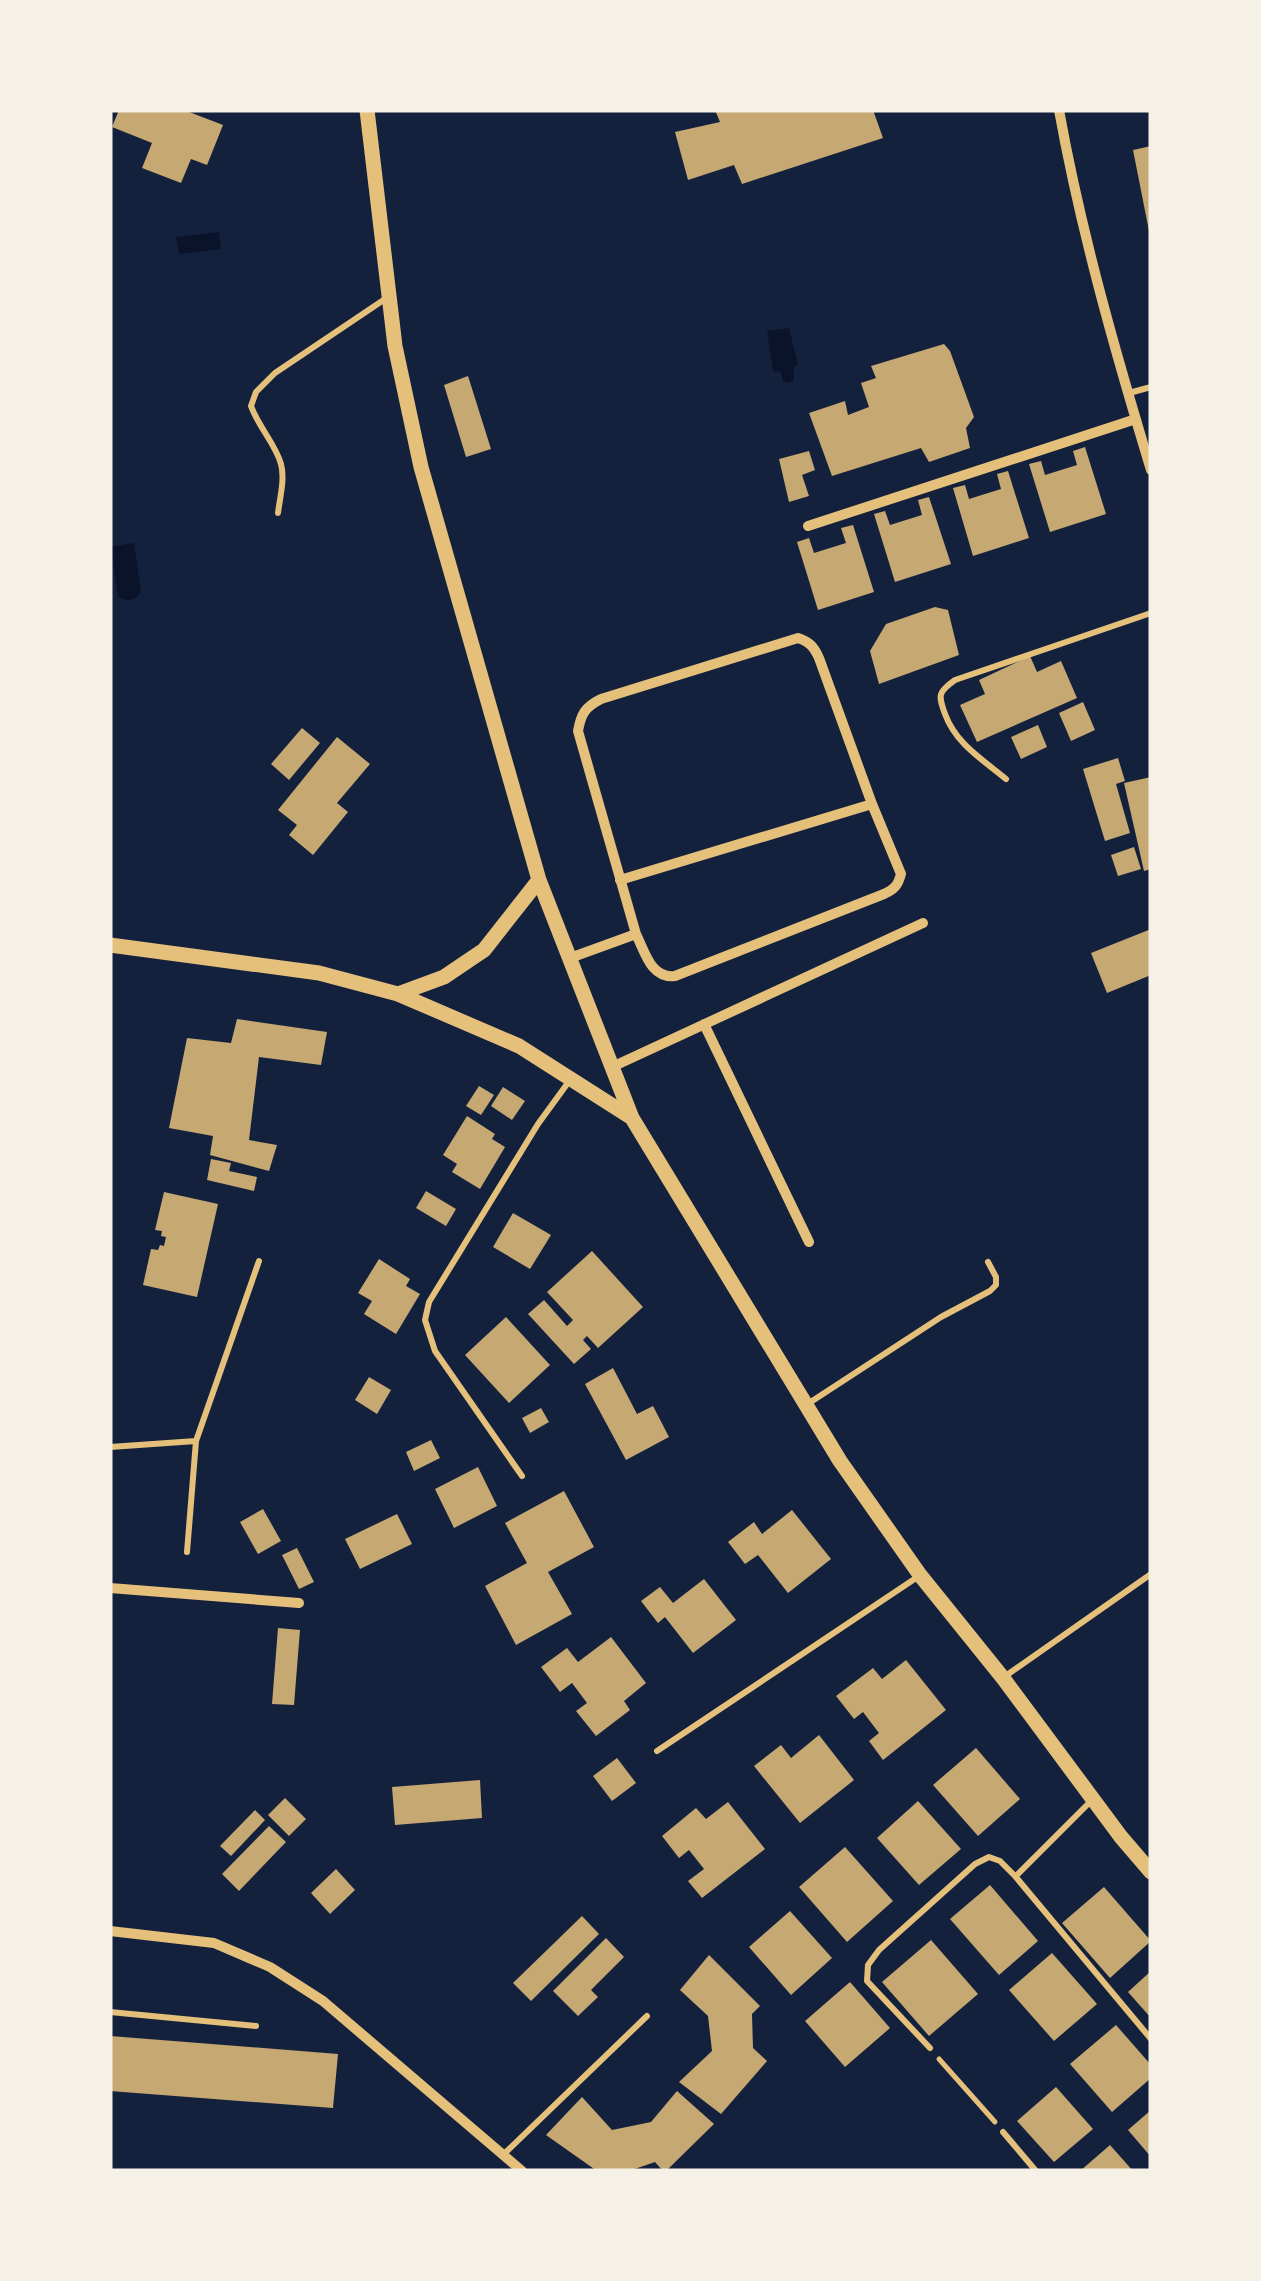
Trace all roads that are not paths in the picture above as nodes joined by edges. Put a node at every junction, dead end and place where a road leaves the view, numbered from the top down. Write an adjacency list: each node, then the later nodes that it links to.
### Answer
1 (367, 110): 3 (street)
2 (1059, 110): 5 (street)
3 (388, 296): 8 (lane); 13 (street)
4 (1151, 387): 5 (lane)
5 (1128, 393): 6 (street)
6 (1136, 419): 7 (street); 9 (street)
7 (1151, 470)
8 (278, 513)
9 (808, 526)
10 (1151, 614): 11 (lane)
11 (1006, 779)
12 (872, 804): 14 (street); 14 (street); 16 (street)
13 (540, 880): 18 (street); 19 (street)
14 (620, 880): 16 (street)
15 (923, 922): 20 (street)
16 (636, 934): 18 (street)
17 (110, 946): 19 (street)
18 (570, 958): 21 (street)
19 (398, 994): 22 (street)
20 (704, 1024): 21 (street); 24 (street)
21 (612, 1067): 23 (street)
22 (571, 1079): 23 (street); 30 (lane)
23 (632, 1118): 27 (street)
24 (809, 1242)
25 (259, 1261): 28 (lane)
26 (988, 1262): 27 (lane)
27 (804, 1406): 33 (street)
28 (196, 1441): 29 (lane); 31 (lane)
29 (110, 1446)
30 (522, 1476)
31 (187, 1552)
32 (1151, 1574): 36 (lane)
33 (920, 1576): 36 (street); 37 (lane)
34 (110, 1588): 35 (street)
35 (299, 1604)
36 (1002, 1678): 38 (street)
37 (657, 1751)
38 (1093, 1800): 39 (street); 40 (lane)
39 (1151, 1872)
40 (1015, 1876): 45 (lane); 46 (lane)
41 (110, 1931): 48 (street)
42 (110, 2012): 44 (lane)
43 (647, 2016): 48 (lane)
44 (256, 2026)
45 (1151, 2039)
46 (930, 2048)
47 (1003, 2132): 50 (lane)
48 (504, 2154): 49 (street)
49 (522, 2171)
50 (1036, 2171)

